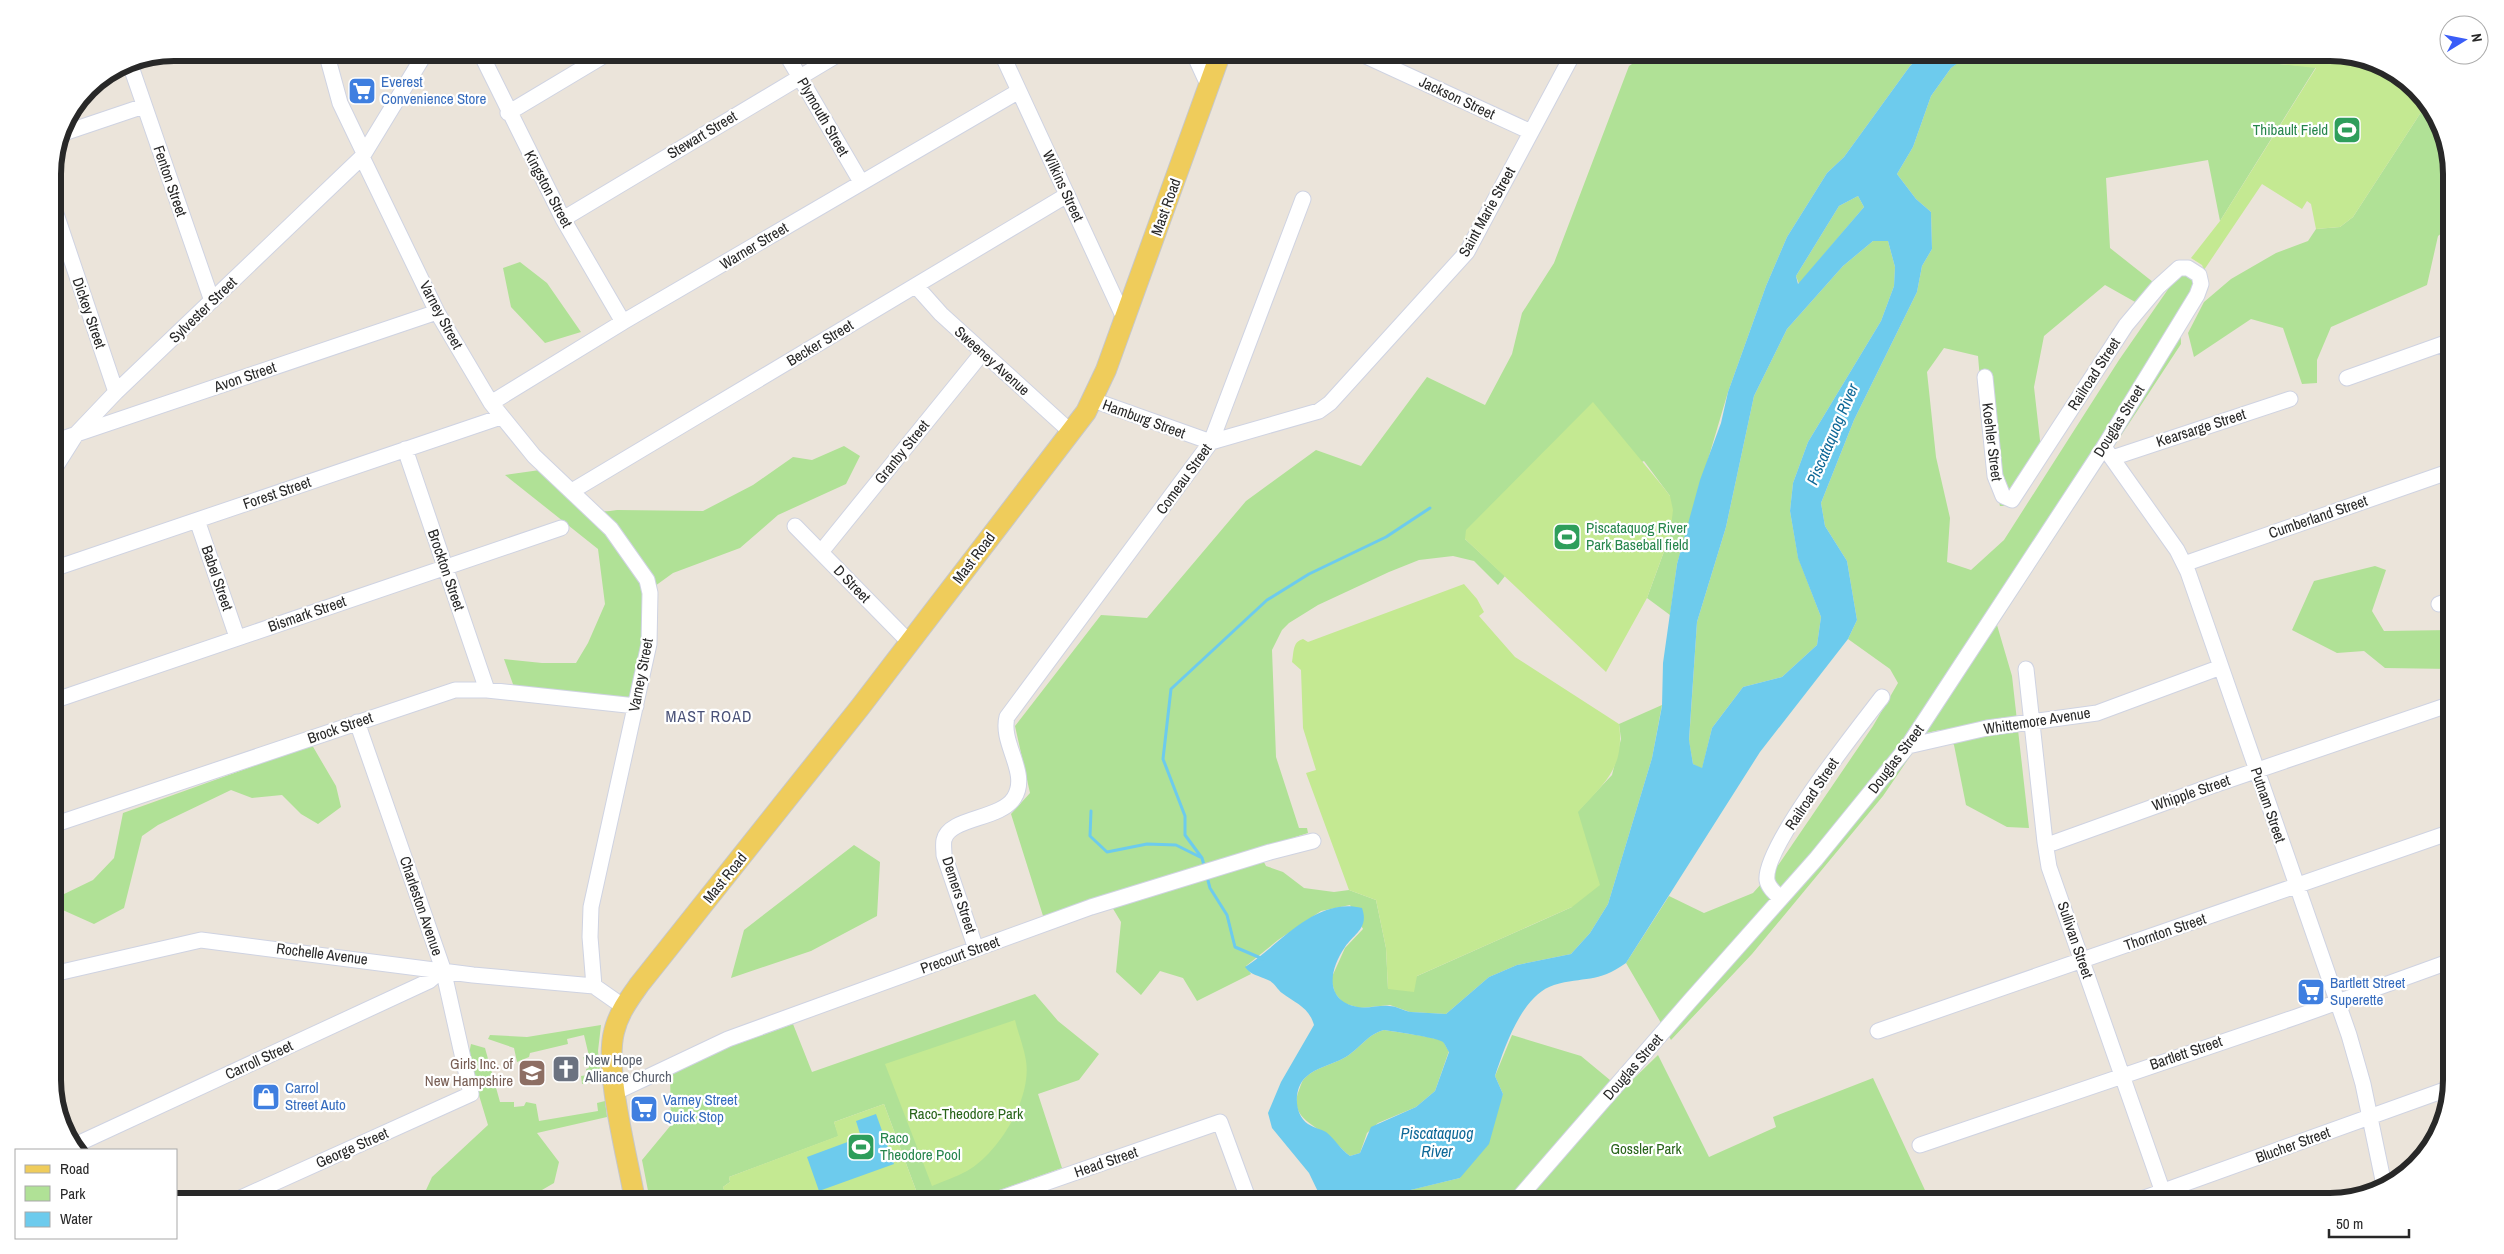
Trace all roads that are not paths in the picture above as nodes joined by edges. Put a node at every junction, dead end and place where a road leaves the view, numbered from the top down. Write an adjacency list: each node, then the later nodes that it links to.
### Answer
1 (328, 61): 20 (street, Varney Street)
2 (420, 61): 20 (street, Sylvester Street)
3 (484, 61): 17 (street, Kingston Street)
4 (595, 61): 17 (street)
5 (790, 61): 13 (street, Plymouth Street)
6 (827, 61): 13 (street, Stewart Street)
7 (1005, 61): 15 (street, Wilkins Street)
8 (1197, 61): 14 (street)
9 (1218, 61): 14 (main road, Mast Road)
10 (1376, 61): 19 (street, Jackson Street)
11 (1569, 61): 19 (street, Saint Marie Street)
12 (132, 70): 16 (street, Fenton Street)
13 (800, 77): 21 (street, Plymouth Street); 24 (street, Stewart Street)
14 (1209, 87): 30 (main road, Mast Road)
15 (1019, 91): 21 (street, Warner Street); 22 (street, Wilkins Street)
16 (144, 106): 18 (street); 28 (street, Fenton Street)
17 (508, 113): 24 (street, Kingston Street)
18 (70, 131)
19 (1530, 132): 44 (street, Saint Marie Street)
20 (363, 155): 28 (street, Sylvester Street); 29 (street, Varney Street)
21 (861, 182): 31 (street, Warner Street)
22 (1067, 195): 27 (street, Becker Street); 30 (street, Wilkins Street)
23 (1303, 199): 44 (street, Comeau Street)
24 (563, 219): 31 (street, Kingston Street)
25 (61, 229): 36 (street, Dickey Street)
26 (2192, 270): 46 (street, Douglas Street); 50 (street, Railroad Street)
27 (916, 286): 33 (street, Sweeney Avenue); 49 (street, Becker Street)
28 (212, 301): 36 (street, Sylvester Street)
29 (437, 312): 39 (street, Varney Street); 41 (street, Avon Street)
30 (1125, 320): 38 (main road, Mast Road)
31 (623, 322): 39 (street, Warner Street)
32 (2443, 344): 35 (street)
33 (983, 352): 42 (street, Sweeney Avenue); 54 (street, Granby Street)
34 (1984, 377): 50 (street, Koehler Street)
35 (2347, 378)
36 (116, 392): 41 (street, Sylvester Street)
37 (2290, 399): 46 (street, Kearsarge Street)
38 (1093, 400): 42 (main road, Mast Road); 44 (street, Hamburg Street)
39 (491, 403): 40 (street, Varney Street)
40 (501, 416): 45 (street, Forest Street); 49 (street, Varney Street)
41 (77, 433): 43 (street, Avon Street); 47 (street, Sylvester Street)
42 (1072, 433): 59 (main road, Mast Road)
43 (61, 439)
44 (1211, 442): 73 (street, Comeau Street)
45 (405, 449): 51 (street, Forest Street); 57 (street, Brockton Street)
46 (2108, 453): 55 (street, Putnam Street); 69 (street, Douglas Street)
47 (61, 458)
48 (2443, 474): 55 (street, Cumberland Street)
49 (572, 491): 65 (street, Varney Street)
50 (2012, 500)
51 (197, 520): 56 (street, Forest Street); 58 (street, Babel Street)
52 (795, 526): 54 (street, D Street)
53 (561, 528): 57 (street, Bismark Street)
54 (821, 552): 59 (street, D Street)
55 (2184, 564): 60 (street, Putnam Street)
56 (61, 567)
57 (445, 567): 58 (street, Bismark Street); 62 (street, Brockton Street)
58 (237, 637): 64 (street, Bismark Street)
59 (910, 643): 85 (main road, Mast Road)
60 (2220, 667): 68 (street, Whittemore Avenue); 70 (street, Putnam Street)
61 (2026, 669): 68 (street, Sullivan Street)
62 (487, 690): 65 (street, Brock Street); 67 (street, Brock Street)
63 (1882, 697): 77 (street, Railroad Street)
64 (61, 698)
65 (636, 706): 83 (street, Varney Street)
66 (2443, 707): 70 (street, Whipple Street)
67 (357, 722): 71 (street, Brock Street); 81 (street, Charleston Avenue)
68 (2031, 722): 69 (street, Whittemore Avenue); 75 (street, Sullivan Street)
69 (1908, 746): 77 (street, Douglas Street)
70 (2256, 771): 75 (street, Whipple Street); 76 (street, Putnam Street)
71 (61, 822)
72 (2443, 835): 76 (street, Thornton Street)
73 (943, 840): 78 (street, Demers Street)
74 (1313, 841): 78 (street, Precourt Street)
75 (2045, 842): 79 (street, Sullivan Street)
76 (2296, 886): 79 (street, Thornton Street); 84 (street, Putnam Street)
77 (1780, 898): 99 (street, Douglas Street)
78 (976, 949): 89 (street, Precourt Street)
79 (2082, 960): 86 (street, Thornton Street); 87 (street, Sullivan Street)
80 (2443, 964): 84 (street, Bartlett Street)
81 (443, 969): 82 (street, Rochelle Avenue); 83 (street, Rochelle Avenue); 90 (street, Charleston Avenue); 92 (street, Carroll Street)
82 (61, 972)
83 (594, 986): 85 (street)
84 (2337, 1001): 87 (street, Bartlett Street); 91 (street, Putnam Street)
85 (624, 1007): 89 (main road)
86 (1878, 1031)
87 (2122, 1075): 93 (street, Bartlett Street); 100 (street, Sullivan Street)
88 (2442, 1091): 91 (street, Blucher Street)
89 (616, 1092): 96 (main road)
90 (471, 1094): 95 (street, George Street)
91 (2370, 1118): 94 (street, Putnam Street); 101 (street, Blucher Street)
92 (80, 1143)
93 (1920, 1145)
94 (2383, 1179)
95 (254, 1193)
96 (633, 1193)
97 (1019, 1193): 98 (street, Head Street)
98 (1246, 1193)
99 (1524, 1193)
100 (2164, 1193)
101 (2175, 1193)

